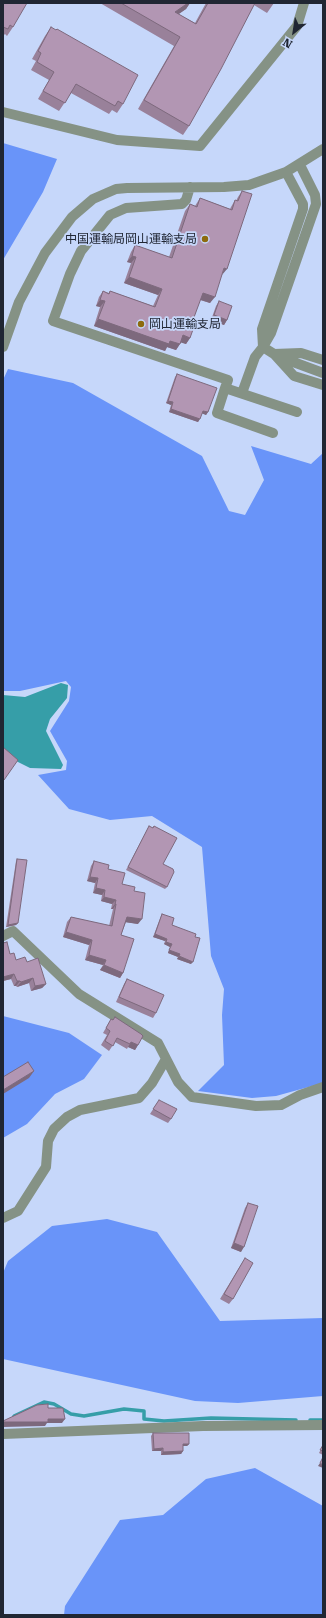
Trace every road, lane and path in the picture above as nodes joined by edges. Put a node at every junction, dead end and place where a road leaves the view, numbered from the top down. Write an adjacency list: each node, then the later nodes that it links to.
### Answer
1 (304, 3): 2 (street)
2 (3, 112)
3 (323, 149): 4 (street)
4 (300, 165): 5 (street); 7 (street)
5 (286, 172): 6 (street); 8 (street)
6 (190, 187): 9 (street); 17 (street)
7 (319, 197): 8 (street); 10 (street)
8 (301, 200): 10 (street)
9 (3, 347)
10 (263, 347): 11 (street); 18 (street)
11 (274, 354): 12 (street); 13 (street); 14 (street); 15 (street); 16 (street)
12 (323, 360)
13 (323, 366)
14 (323, 373)
15 (323, 379)
16 (323, 385)
17 (225, 388): 18 (street); 20 (street)
18 (242, 393): 19 (street)
19 (297, 412)
20 (273, 433)
21 (3, 936): 22 (street)
22 (166, 1059): 23 (street); 24 (street)
23 (323, 1087)
24 (3, 1218)
25 (323, 1425): 26 (street)
26 (3, 1434)

